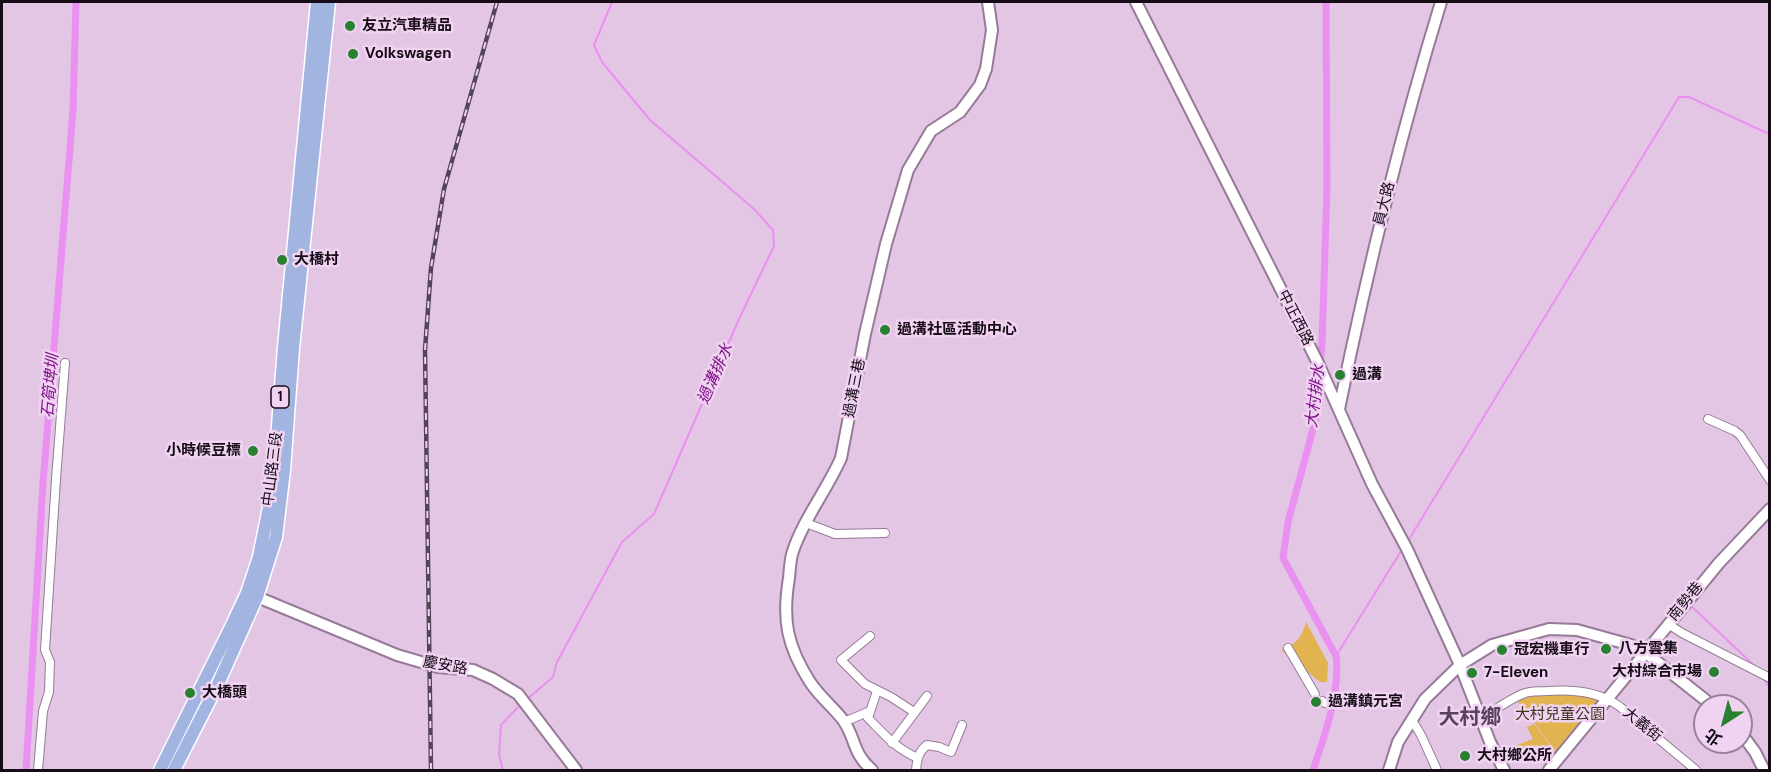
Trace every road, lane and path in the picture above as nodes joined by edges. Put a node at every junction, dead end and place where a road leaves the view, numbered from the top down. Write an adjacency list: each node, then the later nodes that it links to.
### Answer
1 (317, 2): 13 (main road, 中山路三段 / 1)
2 (329, 2): 13 (main road, 中山路三段 / 1)
3 (988, 2): 11 (street, 過溝三巷)
4 (1136, 2): 7 (street, 中正西路)
5 (1441, 2): 7 (street, 員大路)
6 (65, 363): 34 (street)
7 (1339, 409): 18 (street, 中正西路)
8 (1708, 419): 9 (street)
9 (1770, 480)
10 (1770, 509): 14 (street, 南勢巷)
11 (806, 523): 12 (street); 29 (street, 過溝三巷)
12 (885, 532)
13 (252, 595): 35 (main road, 中山路三段 / 1); 36 (main road, 中山路三段 / 1); 37 (street, 慶安路)
14 (1668, 624): 17 (street, 南勢巷); 19 (street)
15 (870, 636): 20 (street)
16 (1288, 648): 21 (street)
17 (1646, 653): 18 (street); 22 (street); 24 (street, 南勢巷)
18 (1460, 665): 27 (street, 中正西路); 28 (street)
19 (1770, 678)
20 (877, 691): 25 (street); 26 (street)
21 (1315, 694)
22 (1698, 694)
23 (927, 696): 26 (street)
24 (1607, 698): 27 (street, 大義街); 43 (street, 南勢巷); 44 (street, 大義街)
25 (870, 711): 29 (street); 31 (street)
26 (914, 712): 31 (street)
27 (1481, 719): 42 (street, 中正西路)
28 (1412, 720): 40 (street); 41 (street)
29 (844, 722): 38 (street, 過溝三巷)
30 (962, 725): 33 (street)
31 (892, 743): 33 (street)
32 (1753, 749): 45 (street)
33 (918, 758): 39 (street)
34 (38, 771)
35 (160, 771)
36 (174, 771)
37 (576, 771)
38 (872, 771)
39 (916, 771)
40 (1389, 771)
41 (1437, 771)
42 (1504, 771)
43 (1549, 771)
44 (1696, 771)
45 (1764, 771)

